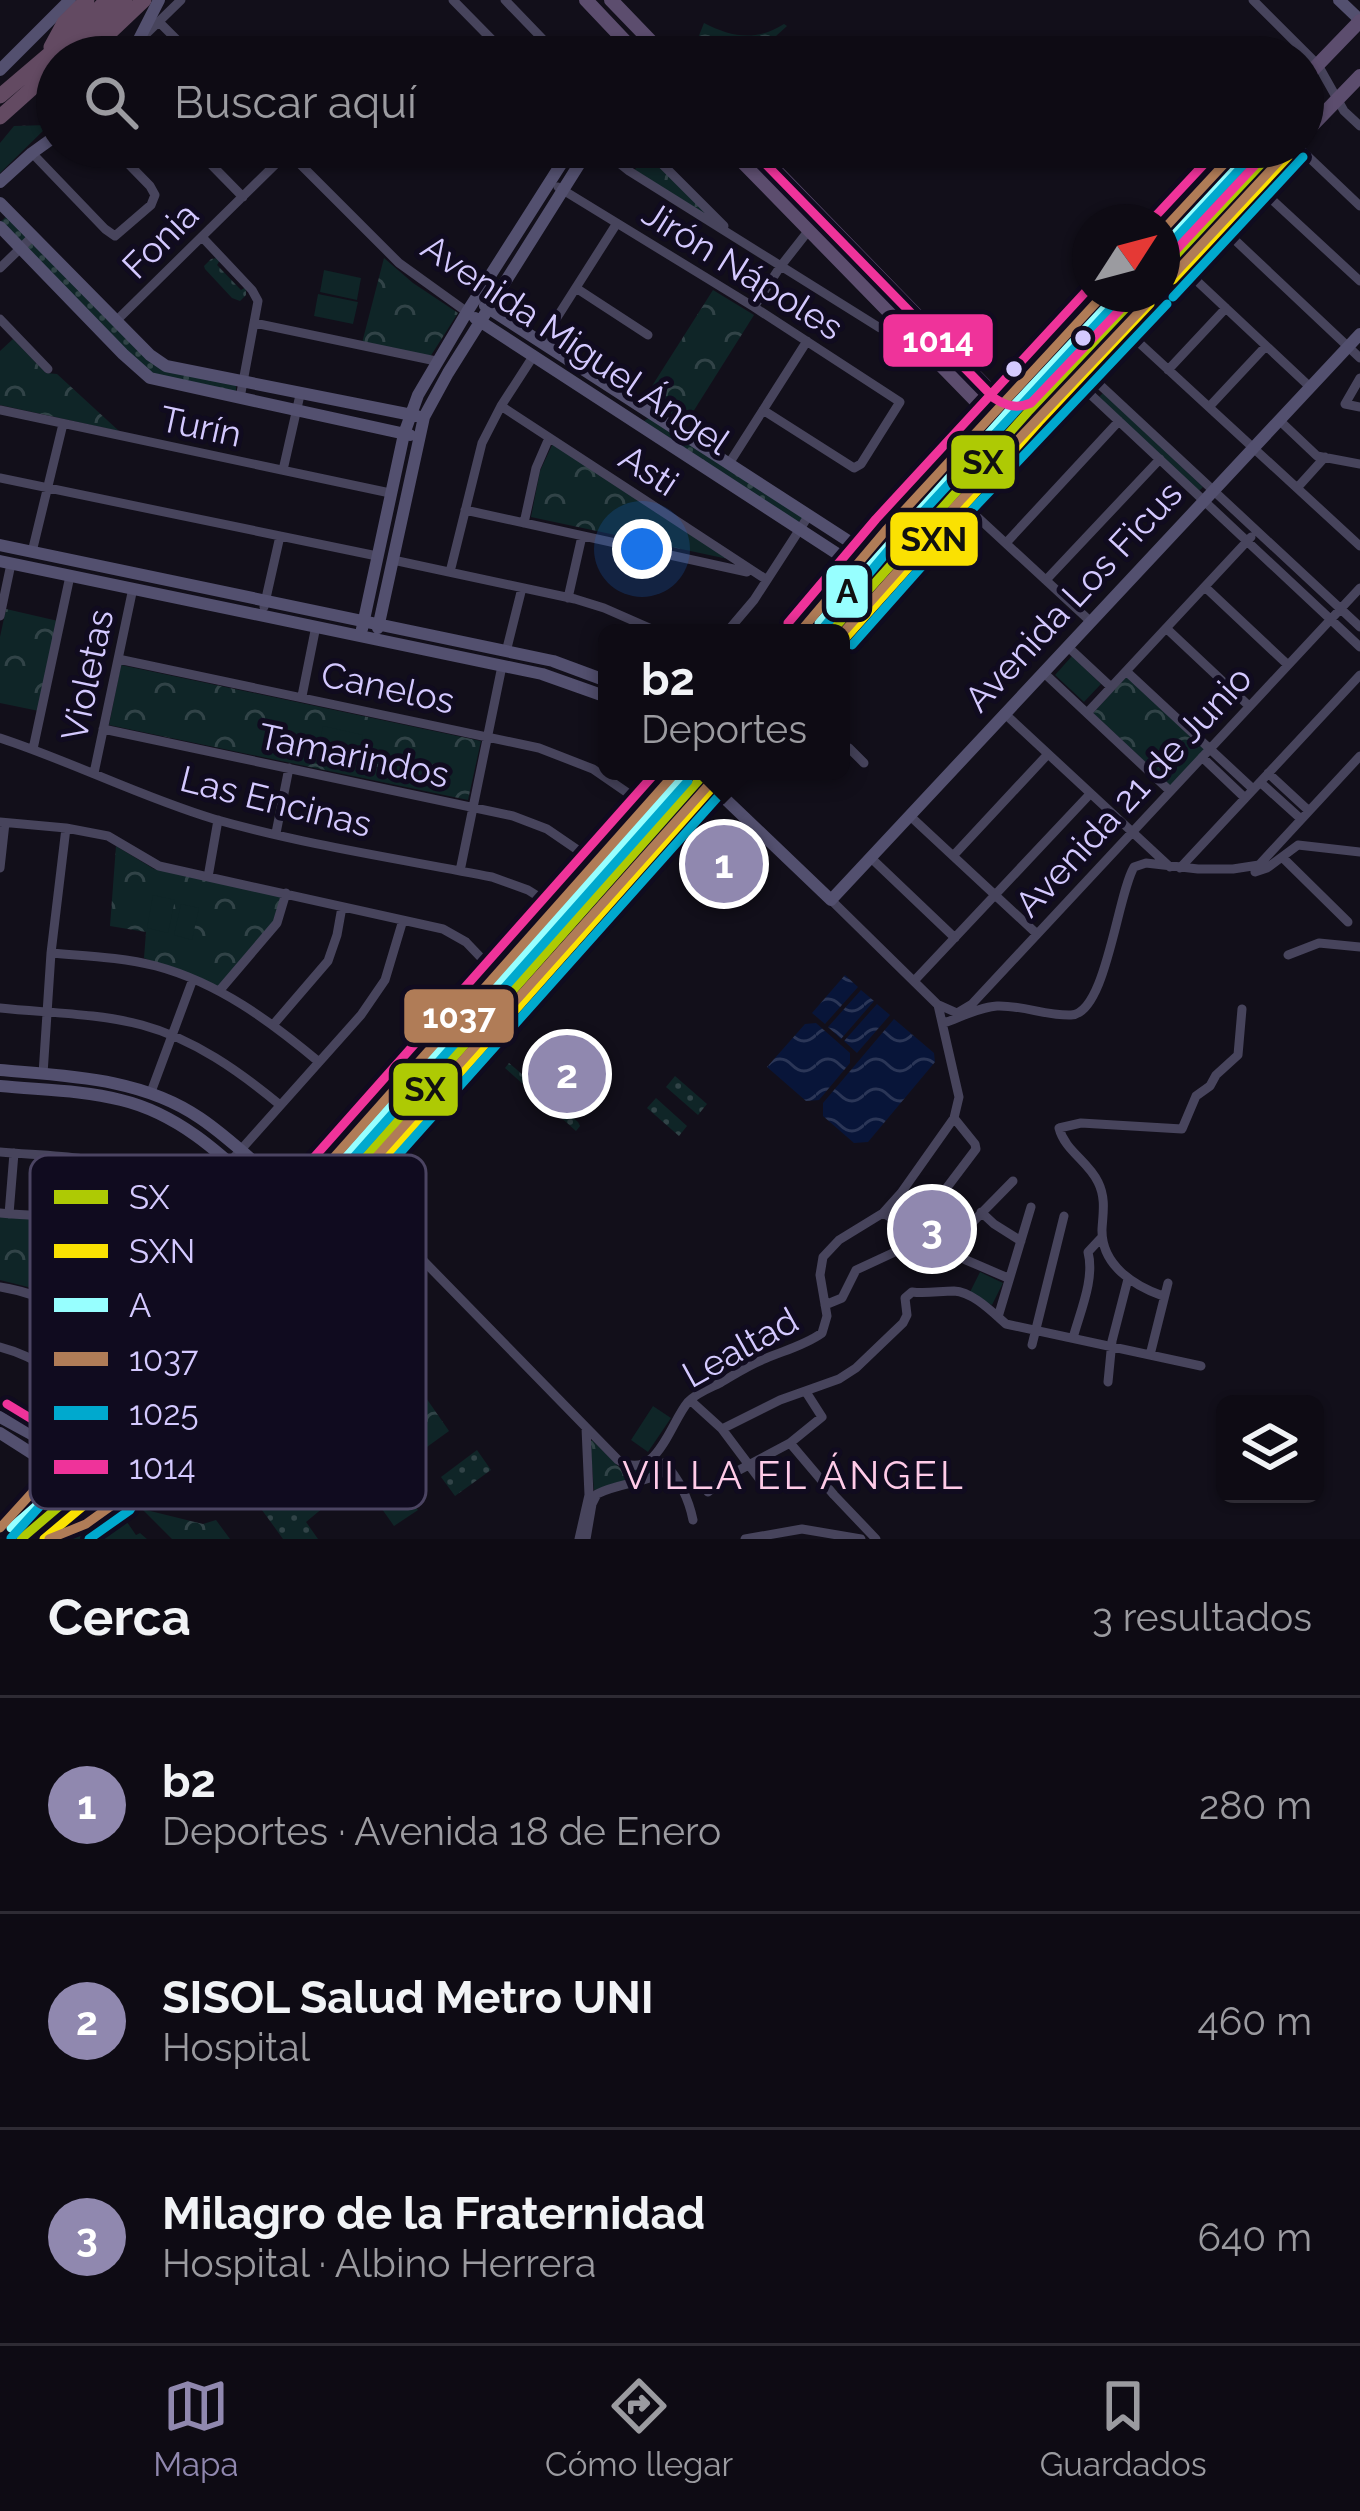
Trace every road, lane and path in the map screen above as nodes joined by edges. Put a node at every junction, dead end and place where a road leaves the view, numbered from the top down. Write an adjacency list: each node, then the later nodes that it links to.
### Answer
1 (70, 0): 29 (street)
2 (87, 0): 16 (highway)
3 (107, 0): 17 (highway)
4 (125, 0): 18 (highway)
5 (144, 0): 19 (highway)
6 (159, 0): 20 (street)
7 (181, 0): 15 (street)
8 (453, 0): 23 (street)
9 (505, 0): 24 (street)
10 (586, 0): 25 (main road)
11 (611, 0): 26 (main road)
12 (1253, 0): 27 (street)
13 (1339, 0): 14 (street)
14 (1359, 18): 28 (main road)
15 (159, 22): 21 (street); 22 (street)
16 (60, 36)
17 (75, 36)
18 (88, 36)
19 (106, 36)
20 (141, 36)
21 (143, 36)
22 (173, 36)
23 (488, 36)
24 (540, 36)
25 (620, 36)
26 (642, 36)
27 (1290, 36)
28 (1324, 58)
29 (0, 70)
30 (1324, 74): 36 (street)
31 (1360, 76): 36 (main road)
32 (36, 77): 37 (highway)
33 (36, 82): 35 (highway)
34 (36, 87): 35 (highway)
35 (29, 91): 37 (highway)
36 (1338, 99): 38 (main road); 39 (street)
37 (3, 111)
38 (1324, 113)
39 (1360, 126)
40 (36, 150): 41 (street)
41 (32, 153): 42 (street); 59 (street)
42 (36, 157)
43 (46, 168): 44 (street)
44 (132, 168)
45 (215, 168): 62 (street)
46 (270, 168): 62 (street, Fonia)
47 (306, 168): 84 (street, Avenida Miguel Ángel)
48 (564, 168): 61 (street)
49 (574, 168): 61 (street)
50 (625, 168): 58 (street)
51 (631, 168): 58 (street)
52 (666, 168): 70 (street)
53 (748, 168): 69 (main road)
54 (772, 168): 101 (main road)
55 (1220, 168): 65 (main road)
56 (1273, 168): 60 (main road)
57 (1318, 168): 64 (street)
58 (629, 171): 70 (street)
59 (0, 182)
60 (1256, 185): 67 (main road); 78 (street)
61 (557, 186): 66 (street, Jirón Nápoles); 74 (street)
62 (243, 197): 72 (street, Fonia)
63 (0, 203): 71 (street)
64 (1360, 206)
65 (1180, 212)
66 (617, 223): 79 (street); 81 (street, Jirón Nápoles)
67 (1219, 225): 75 (main road); 98 (street)
68 (0, 227): 73 (street)
69 (809, 230): 76 (street); 101 (main road)
70 (731, 236): 76 (street)
71 (32, 237): 73 (street); 88 (street)
72 (202, 237): 88 (street, Fonia); 90 (street)
73 (21, 248): 77 (street); 110 (street)
74 (507, 265): 80 (street); 82 (street)
75 (1181, 266): 83 (street)
76 (780, 267): 81 (street); 91 (street)
77 (0, 268)
78 (1360, 281)
79 (575, 288): 94 (street); 95 (street)
80 (476, 299): 82 (street, Avenida Miguel Ángel); 84 (street)
81 (754, 307): 96 (street, Jirón Nápoles)
82 (489, 308): 89 (street); 95 (street, Avenida Miguel Ángel)
83 (1226, 308): 97 (street); 104 (street)
84 (467, 312): 89 (street, Avenida Miguel Ángel); 102 (street)
85 (1087, 312): 115 (main road)
86 (1139, 312): 92 (main road)
87 (0, 319): 103 (street)
88 (116, 321): 107 (street)
89 (480, 321): 99 (street, Avenida Miguel Ángel); 119 (street)
90 (254, 323): 102 (street); 107 (street)
91 (880, 328)
92 (1123, 328): 104 (street); 105 (main road)
93 (1360, 334): 98 (street, Avenida Los Ficus)
94 (648, 335)
95 (542, 340): 112 (street, Avenida Miguel Ángel)
96 (807, 341): 117 (street); 117 (street, Jirón Nápoles)
97 (1266, 346): 108 (street); 114 (street)
98 (1348, 346): 100 (street); 108 (street, Avenida Los Ficus)
99 (534, 355): 111 (street); 121 (street, Avenida Miguel Ángel)
100 (1360, 358)
101 (949, 361): 115 (main road)
102 (436, 362): 119 (street)
103 (48, 369)
104 (1168, 370): 114 (street)
105 (1080, 375): 120 (main road); 123 (street); 137 (street)
106 (1360, 378): 113 (street)
107 (243, 383): 109 (street); 110 (street)
108 (1310, 387): 122 (street, Avenida Los Ficus)
109 (300, 395): 118 (street); 119 (street)
110 (240, 398): 118 (street)
111 (501, 406): 126 (street, Asti); 139 (street)
112 (643, 406): 121 (street); 130 (street, Avenida Miguel Ángel)
113 (1360, 406)
114 (1209, 407): 127 (street)
115 (997, 409): 120 (main road); 155 (main road)
116 (0, 410): 124 (street, Turín)
117 (763, 410): 130 (street)
118 (296, 411): 125 (street); 132 (street)
119 (417, 416): 125 (street)
120 (1040, 416): 138 (main road)
121 (634, 419): 142 (street, Avenida Miguel Ángel)
122 (1279, 420): 127 (street, Avenida Los Ficus); 128 (street)
123 (1119, 422): 129 (street); 147 (street)
124 (63, 424): 132 (street, Turín); 134 (street)
125 (411, 435): 136 (street); 153 (street)
126 (549, 438): 141 (street); 156 (street, Asti)
127 (1253, 447): 135 (street); 137 (street, Avenida Los Ficus)
128 (1325, 458): 131 (street); 135 (street)
129 (1160, 459): 137 (street); 160 (street)
130 (730, 462): 140 (street, Avenida Miguel Ángel)
131 (1360, 464)
132 (283, 470): 136 (street, Turín)
133 (0, 478): 134 (street)
134 (47, 487): 144 (street); 151 (street)
135 (1297, 488): 149 (street)
136 (391, 493): 152 (street)
137 (1208, 495): 143 (street); 146 (street); 170 (street, Avenida Los Ficus)
138 (960, 501): 147 (street); 150 (main road)
139 (465, 510): 141 (street); 157 (street)
140 (809, 515): 142 (street); 155 (street, Avenida Miguel Ángel)
141 (524, 523): 145 (street)
142 (800, 529): 155 (street, Avenida Miguel Ángel); 159 (street)
143 (1257, 531): 146 (street); 167 (street)
144 (280, 536): 152 (street); 166 (street)
145 (582, 536): 156 (street); 165 (street)
146 (1248, 541): 161 (street); 169 (street)
147 (1006, 543): 160 (street)
148 (0, 544): 151 (street)
149 (1360, 545)
150 (916, 550): 175 (main road); 181 (street)
151 (32, 552): 166 (street)
152 (376, 556): 178 (street)
153 (393, 560): 157 (street); 180 (street)
154 (5, 562): 158 (street); 168 (street)
155 (858, 564): 173 (street); 174 (main road)
156 (753, 571): 159 (street, Asti)
157 (450, 572): 163 (street)
158 (70, 576): 162 (street); 199 (street)
159 (767, 580): 172 (street)
160 (1046, 580): 170 (street)
161 (1205, 586): 179 (street); 186 (street)
162 (133, 588): 166 (street); 185 (street, Violetas)
163 (522, 588): 165 (street); 184 (street)
164 (1360, 588): 167 (street, Avenida 21 de Junio)
165 (568, 598): 171 (street)
166 (264, 608): 176 (street); 178 (street)
167 (1340, 609): 169 (street, Avenida 21 de Junio); 177 (street)
168 (0, 616)
169 (1331, 619): 183 (street); 186 (street, Avenida 21 de Junio)
170 (1090, 621): 182 (street, Avenida Los Ficus)
171 (640, 624)
172 (733, 624)
173 (793, 624)
174 (807, 624)
175 (850, 625)
176 (316, 626): 178 (street); 192 (street)
177 (1360, 627)
178 (363, 628): 180 (street)
179 (1166, 628): 187 (street); 193 (street)
180 (378, 631): 184 (street)
181 (850, 640)
182 (1067, 646): 188 (street, Avenida Los Ficus); 191 (street)
183 (1360, 646)
184 (504, 658): 190 (street); 197 (street)
185 (118, 659): 192 (street, Canelos); 196 (street, Violetas)
186 (1288, 665): 193 (street, Avenida 21 de Junio)
187 (1126, 671): 191 (street); 201 (street)
188 (1043, 672): 194 (street, Avenida Los Ficus); 195 (street)
189 (1360, 675): 212 (street)
190 (598, 682)
191 (1112, 687): 195 (street)
192 (302, 696): 197 (street, Canelos)
193 (1250, 706): 201 (street, Avenida 21 de Junio)
194 (1004, 713): 202 (street); 217 (street, Avenida Los Ficus)
195 (1087, 713): 213 (street)
196 (103, 729): 205 (street, Tamarindos); 206 (street, Violetas)
197 (487, 735): 207 (street, Canelos); 216 (street)
198 (0, 738): 199 (street, Las Encinas)
199 (33, 749): 206 (street, Las Encinas)
200 (850, 749): 204 (street)
201 (1206, 753): 212 (street); 213 (street, Avenida 21 de Junio)
202 (1048, 754): 214 (street); 227 (street)
203 (1360, 756): 218 (street)
204 (863, 764)
205 (290, 768): 216 (street, Tamarindos); 223 (street)
206 (94, 772): 219 (street, Las Encinas)
207 (598, 772)
208 (609, 780): 215 (street, Canelos)
209 (652, 780): 215 (street)
210 (669, 780): 276 (main road)
211 (713, 782): 225 (street); 238 (street); 239 (main road)
212 (1257, 785): 218 (street); 230 (street)
213 (1170, 791): 222 (street, Avenida 21 de Junio)
214 (1090, 794): 222 (street); 236 (street)
215 (635, 798): 226 (street)
216 (473, 808): 226 (street, Tamarindos); 233 (street)
217 (909, 815): 227 (street); 228 (street, Avenida Los Ficus)
218 (1305, 815): 232 (street)
219 (218, 820): 223 (street, Las Encinas); 234 (street)
220 (3, 823): 221 (street); 231 (street)
221 (66, 828): 234 (street); 246 (street)
222 (1132, 832): 230 (street); 243 (street, Avenida 21 de Junio)
223 (276, 833): 233 (street, Las Encinas)
224 (1360, 852): 229 (street)
225 (664, 854): 239 (main road); 266 (street)
226 (585, 855): 237 (street)
227 (953, 856): 236 (street)
228 (870, 857): 238 (street, Avenida Los Ficus); 244 (street)
229 (1282, 857): 232 (street); 242 (street)
230 (1175, 867): 232 (street); 256 (street)
231 (0, 868)
232 (1233, 869)
233 (460, 871): 237 (street, Las Encinas)
234 (208, 877): 235 (street)
235 (286, 893): 240 (street); 251 (street)
236 (995, 895): 243 (street); 244 (street)
237 (544, 900): 248 (street)
238 (831, 900): 250 (street)
239 (606, 901): 263 (main road)
240 (342, 907): 241 (street); 257 (street)
241 (403, 920): 248 (street); 259 (street)
242 (1348, 922)
243 (1037, 934): 252 (street, Avenida 21 de Junio)
244 (955, 938): 250 (street)
245 (1360, 947): 247 (street)
246 (51, 953): 249 (street); 255 (street)
247 (1288, 955)
248 (488, 964): 275 (street)
249 (193, 979): 251 (street); 258 (street)
250 (914, 981): 252 (street)
251 (220, 990): 257 (street)
252 (938, 1005): 256 (street)
253 (0, 1008): 255 (street)
254 (1242, 1009): 286 (street)
255 (46, 1013): 258 (street); 261 (street)
256 (944, 1023): 267 (street)
257 (273, 1025): 259 (street)
258 (174, 1036): 264 (street); 265 (street)
259 (319, 1062): 265 (street)
260 (0, 1070): 261 (street)
261 (43, 1074): 264 (street)
262 (0, 1086): 272 (street)
263 (442, 1086): 266 (main road); 277 (main road)
264 (151, 1092): 268 (street)
265 (280, 1105): 268 (street)
266 (433, 1116): 278 (street)
267 (954, 1118): 282 (street); 285 (street, Lealtad)
268 (240, 1150): 273 (street); 274 (street)
269 (0, 1152): 270 (street)
270 (14, 1153): 271 (street); 283 (street)
271 (34, 1155)
272 (219, 1155)
273 (235, 1155)
274 (246, 1155)
275 (327, 1155)
276 (328, 1155)
277 (387, 1155)
278 (394, 1155)
279 (1013, 1181): 281 (street)
280 (1031, 1207): 287 (street)
281 (980, 1212): 287 (street); 288 (street)
282 (883, 1213): 285 (street); 296 (street)
283 (4, 1214)
284 (1064, 1216): 298 (street)
285 (912, 1230): 288 (street); 296 (street, Lealtad)
286 (1102, 1238): 291 (street); 299 (street)
287 (1021, 1240): 290 (street)
288 (948, 1250): 290 (street)
289 (426, 1263): 310 (street)
290 (1008, 1278): 297 (street)
291 (1128, 1279): 295 (street); 301 (street)
292 (1168, 1283): 295 (street)
293 (0, 1286): 294 (street)
294 (30, 1292)
295 (1163, 1296): 303 (street)
296 (826, 1311): 308 (street, Lealtad)
297 (998, 1317): 298 (street); 307 (street)
298 (1036, 1330): 299 (street); 300 (street)
299 (1073, 1338): 301 (street)
300 (1032, 1345)
301 (1112, 1346): 303 (street); 306 (street)
302 (0, 1348): 304 (street)
303 (1150, 1354): 305 (street)
304 (30, 1358)
305 (1201, 1366)
306 (1108, 1382)
307 (806, 1391): 311 (street); 314 (street)
308 (690, 1400): 311 (street); 316 (street, Lealtad)
309 (0, 1417): 313 (street)
310 (586, 1427): 316 (street); 326 (street)
311 (722, 1429): 317 (street)
312 (0, 1433): 315 (street)
313 (30, 1433)
314 (790, 1443): 317 (street); 329 (street)
315 (30, 1448)
316 (656, 1455): 318 (street)
317 (749, 1466): 319 (street); 320 (street)
318 (669, 1468): 323 (street); 326 (street)
319 (761, 1481)
320 (708, 1492)
321 (8, 1509): 324 (main road)
322 (103, 1509): 325 (main road)
323 (693, 1520)
324 (0, 1528)
325 (49, 1539)
326 (583, 1539)
327 (745, 1539): 328 (street)
328 (860, 1539)
329 (876, 1539)

